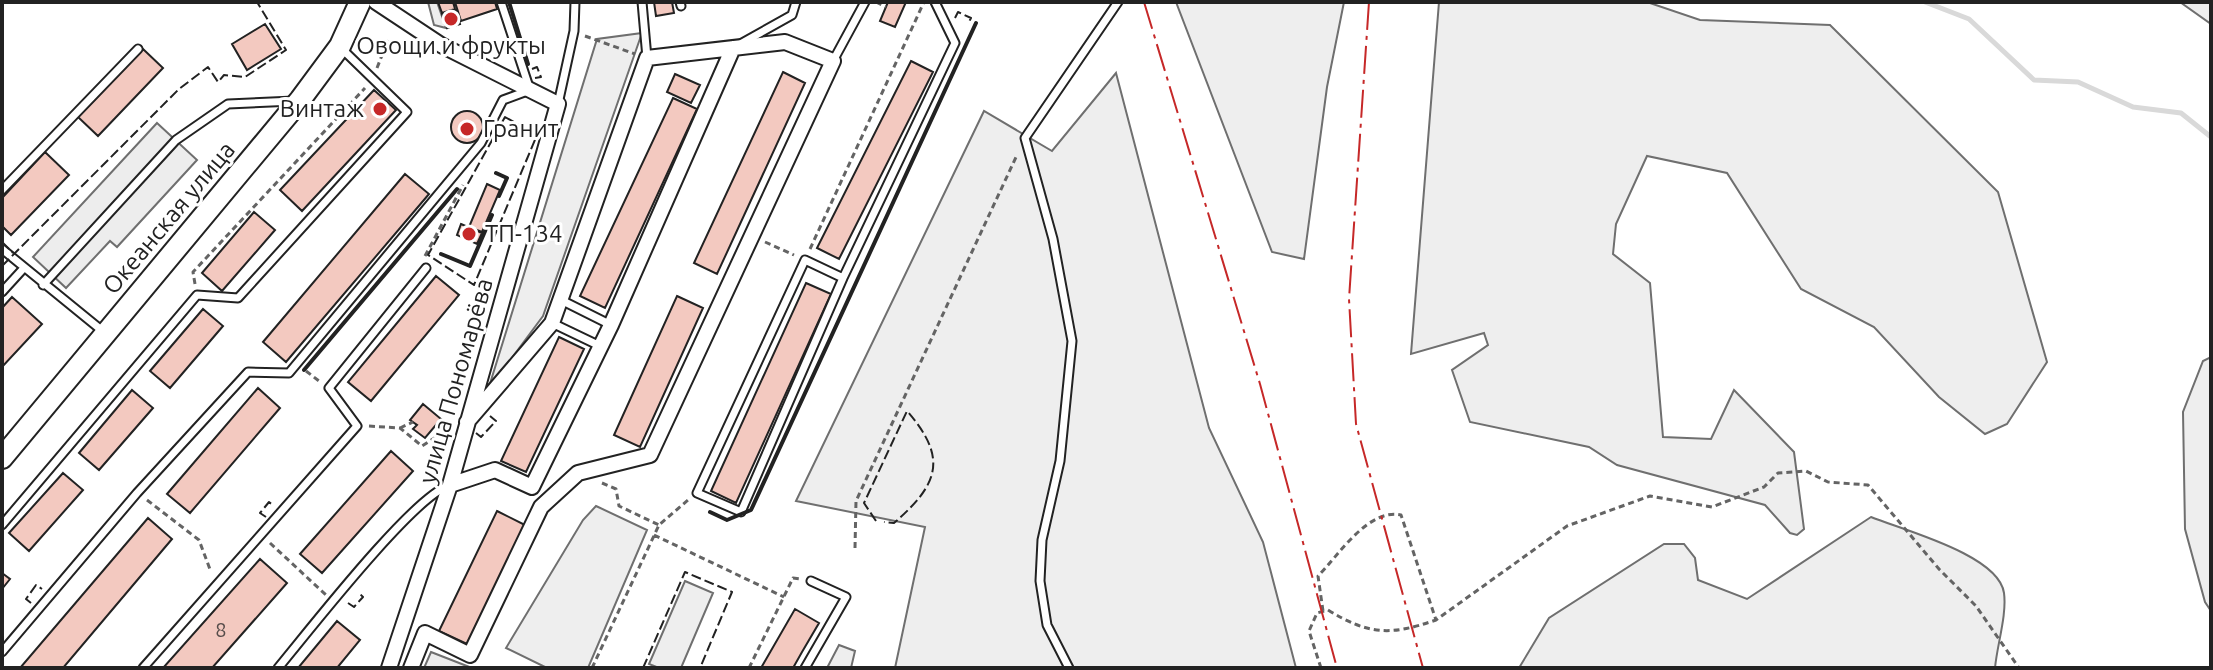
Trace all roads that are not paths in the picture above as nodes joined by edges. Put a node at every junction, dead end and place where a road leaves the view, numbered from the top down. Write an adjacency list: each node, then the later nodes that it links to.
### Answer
1 (360, 2): 10 (main road, Океанская улица)
2 (376, 2): 15 (street)
3 (501, 2): 15 (lane)
4 (575, 2): 17 (lane)
5 (642, 2): 13 (lane)
6 (796, 2): 11 (lane)
7 (865, 2): 14 (lane)
8 (935, 2): 22 (lane)
9 (1118, 2): 41 (lane)
10 (340, 46): 16 (main road, Океанская улица); 33 (lane)
11 (733, 48): 13 (street); 14 (street); 27 (street)
12 (138, 49): 18 (lane)
13 (647, 58): 25 (street)
14 (833, 61): 39 (street)
15 (530, 90): 17 (street); 35 (lane)
16 (300, 100): 23 (lane); 28 (main road, Океанская улица)
17 (558, 104): 30 (street, улица Пономарёва)
18 (2, 190)
19 (2, 249): 21 (lane)
20 (426, 268): 36 (lane)
21 (23, 269): 23 (lane); 24 (lane)
22 (843, 278): 22 (lane)
23 (43, 285): 28 (lane)
24 (2, 292)
25 (561, 300): 26 (street); 27 (lane)
26 (552, 323): 29 (lane); 30 (street)
27 (611, 325): 29 (street)
28 (107, 334): 31 (main road, Океанская улица)
29 (600, 346): 32 (street)
30 (460, 424): 32 (street, улица Пономарёва)
31 (2, 458)
32 (450, 485): 37 (lane); 38 (street, улица Пономарёва)
33 (2, 525)
34 (811, 581): 40 (lane)
35 (2, 652)
36 (143, 668)
37 (278, 668)
38 (389, 668)
39 (411, 668)
40 (805, 668)
41 (1069, 668)

